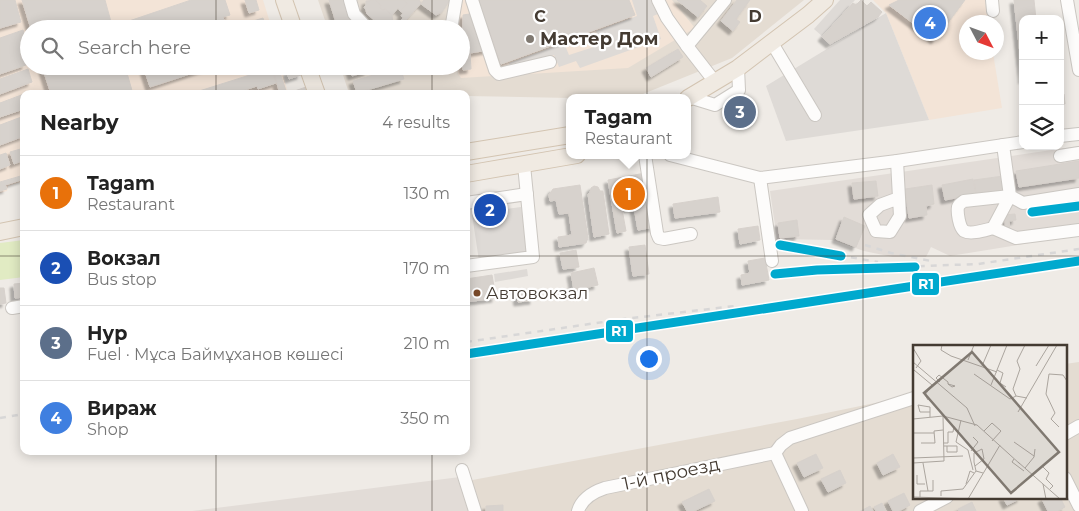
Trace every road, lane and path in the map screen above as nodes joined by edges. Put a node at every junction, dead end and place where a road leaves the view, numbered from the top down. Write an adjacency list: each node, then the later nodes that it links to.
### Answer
1 (284, 0): 10 (main road)
2 (296, 0): 11 (main road)
3 (350, 0): 12 (street)
4 (456, 0): 13 (street)
5 (472, 0): 16 (street)
6 (658, 0): 15 (street)
7 (825, 0): 14 (main road)
8 (1067, 0): 18 (street)
9 (721, 1): 15 (street)
10 (291, 20)
11 (302, 20)
12 (360, 20)
13 (453, 20)
14 (772, 43): 17 (main road); 26 (street)
15 (687, 46): 21 (street)
16 (550, 62)
17 (738, 68): 21 (main road); 25 (street)
18 (1079, 70)
19 (310, 75): 22 (main road)
20 (321, 75): 23 (main road)
21 (715, 82): 24 (main road)
22 (316, 90)
23 (326, 90)
24 (691, 96)
25 (691, 99)
26 (814, 114)
27 (1079, 134): 29 (street)
28 (566, 136): 32 (main road)
29 (1064, 136)
30 (1019, 142): 31 (street)
31 (1004, 144): 38 (street); 44 (street)
32 (470, 151)
33 (1079, 153): 34 (street)
34 (1060, 156)
35 (566, 157): 39 (main road)
36 (646, 159): 51 (street)
37 (686, 159): 41 (street)
38 (898, 161): 41 (street); 45 (street)
39 (524, 165): 40 (main road); 42 (street)
40 (470, 173)
41 (760, 178): 52 (street)
42 (527, 194): 46 (street); 53 (street)
43 (1079, 194): 44 (street)
44 (1010, 196): 48 (street); 48 (street)
45 (899, 198)
46 (470, 202)
47 (20, 228): 50 (main road)
48 (993, 228): 49 (street)
49 (1079, 230)
50 (0, 232)
51 (691, 234)
52 (772, 261)
53 (470, 265)
54 (913, 398): 57 (street)
55 (1079, 426): 56 (street)
56 (1066, 433)
57 (775, 453): 63 (street, 1-й проезд); 64 (street)
58 (462, 470): 62 (street)
59 (1066, 480): 61 (street)
60 (942, 504): 65 (street)
61 (1079, 506)
62 (475, 511)
63 (578, 511)
64 (802, 511)
65 (920, 511)

